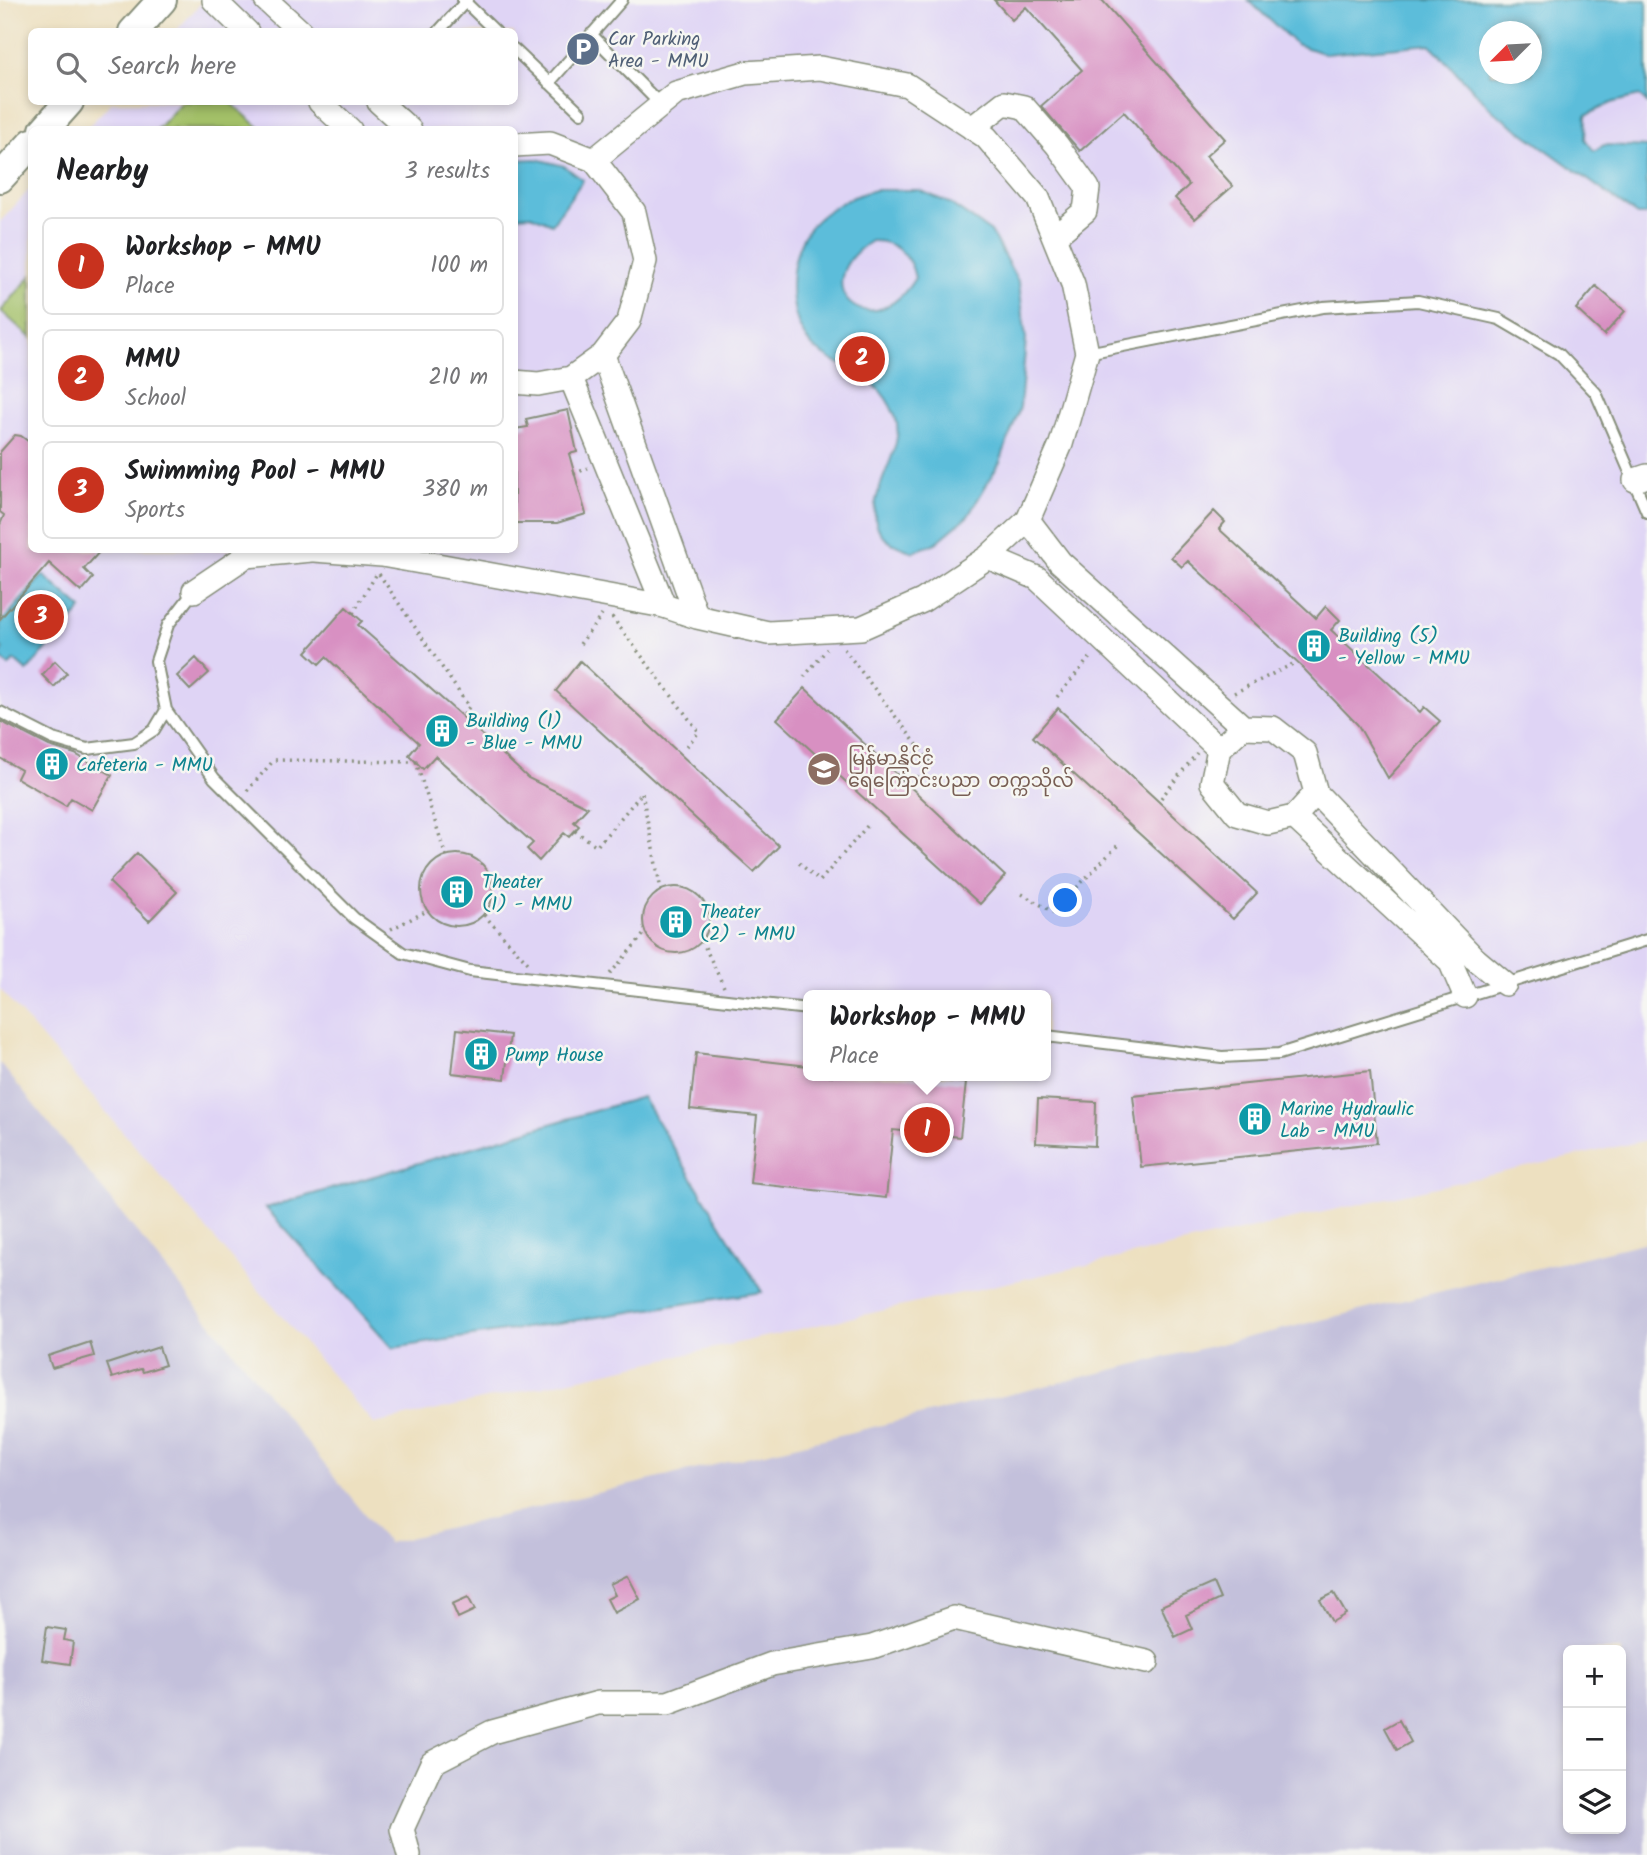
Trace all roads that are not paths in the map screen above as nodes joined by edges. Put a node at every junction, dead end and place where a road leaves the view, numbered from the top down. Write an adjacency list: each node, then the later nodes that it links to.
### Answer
1 (162, 0): 6 (street)
2 (214, 0): 7 (street)
3 (266, 0): 8 (street)
4 (622, 0): 11 (lane)
5 (465, 1): 9 (lane); 10 (lane)
6 (137, 28)
7 (243, 28)
8 (297, 28)
9 (441, 28)
10 (492, 28)
11 (591, 34): 13 (lane); 17 (lane)
12 (518, 54): 13 (lane)
13 (550, 83): 18 (lane)
14 (66, 105): 19 (street)
15 (323, 105): 20 (street)
16 (382, 105): 21 (street)
17 (661, 105): 22 (street); 25 (street)
18 (581, 113)
19 (48, 126)
20 (346, 126)
21 (406, 126)
22 (972, 128): 27 (street); 27 (street)
23 (518, 145): 25 (street)
24 (28, 147): 26 (street)
25 (594, 160): 29 (street)
26 (0, 177)
27 (1054, 237): 28 (street)
28 (1087, 353): 32 (lane); 34 (street)
29 (603, 355): 30 (street); 40 (street)
30 (571, 378): 31 (street); 39 (street)
31 (518, 382)
32 (1641, 478): 33 (lane)
33 (1647, 512)
34 (1028, 520): 37 (street); 43 (street)
35 (280, 553): 38 (street)
36 (328, 553): 39 (street)
37 (988, 557): 40 (street); 44 (street)
38 (194, 591): 41 (lane)
39 (664, 606): 40 (street)
40 (697, 617)
41 (166, 710): 42 (lane); 50 (lane)
42 (0, 712)
43 (1243, 727): 44 (street); 45 (street)
44 (1213, 744): 46 (street)
45 (1317, 793): 46 (street); 48 (street)
46 (1294, 817): 49 (street)
47 (1647, 940): 48 (lane)
48 (1505, 984): 49 (lane)
49 (1465, 996): 51 (lane)
50 (803, 1008)
51 (1051, 1038)
52 (1147, 1662): 53 (street)
53 (409, 1855)

